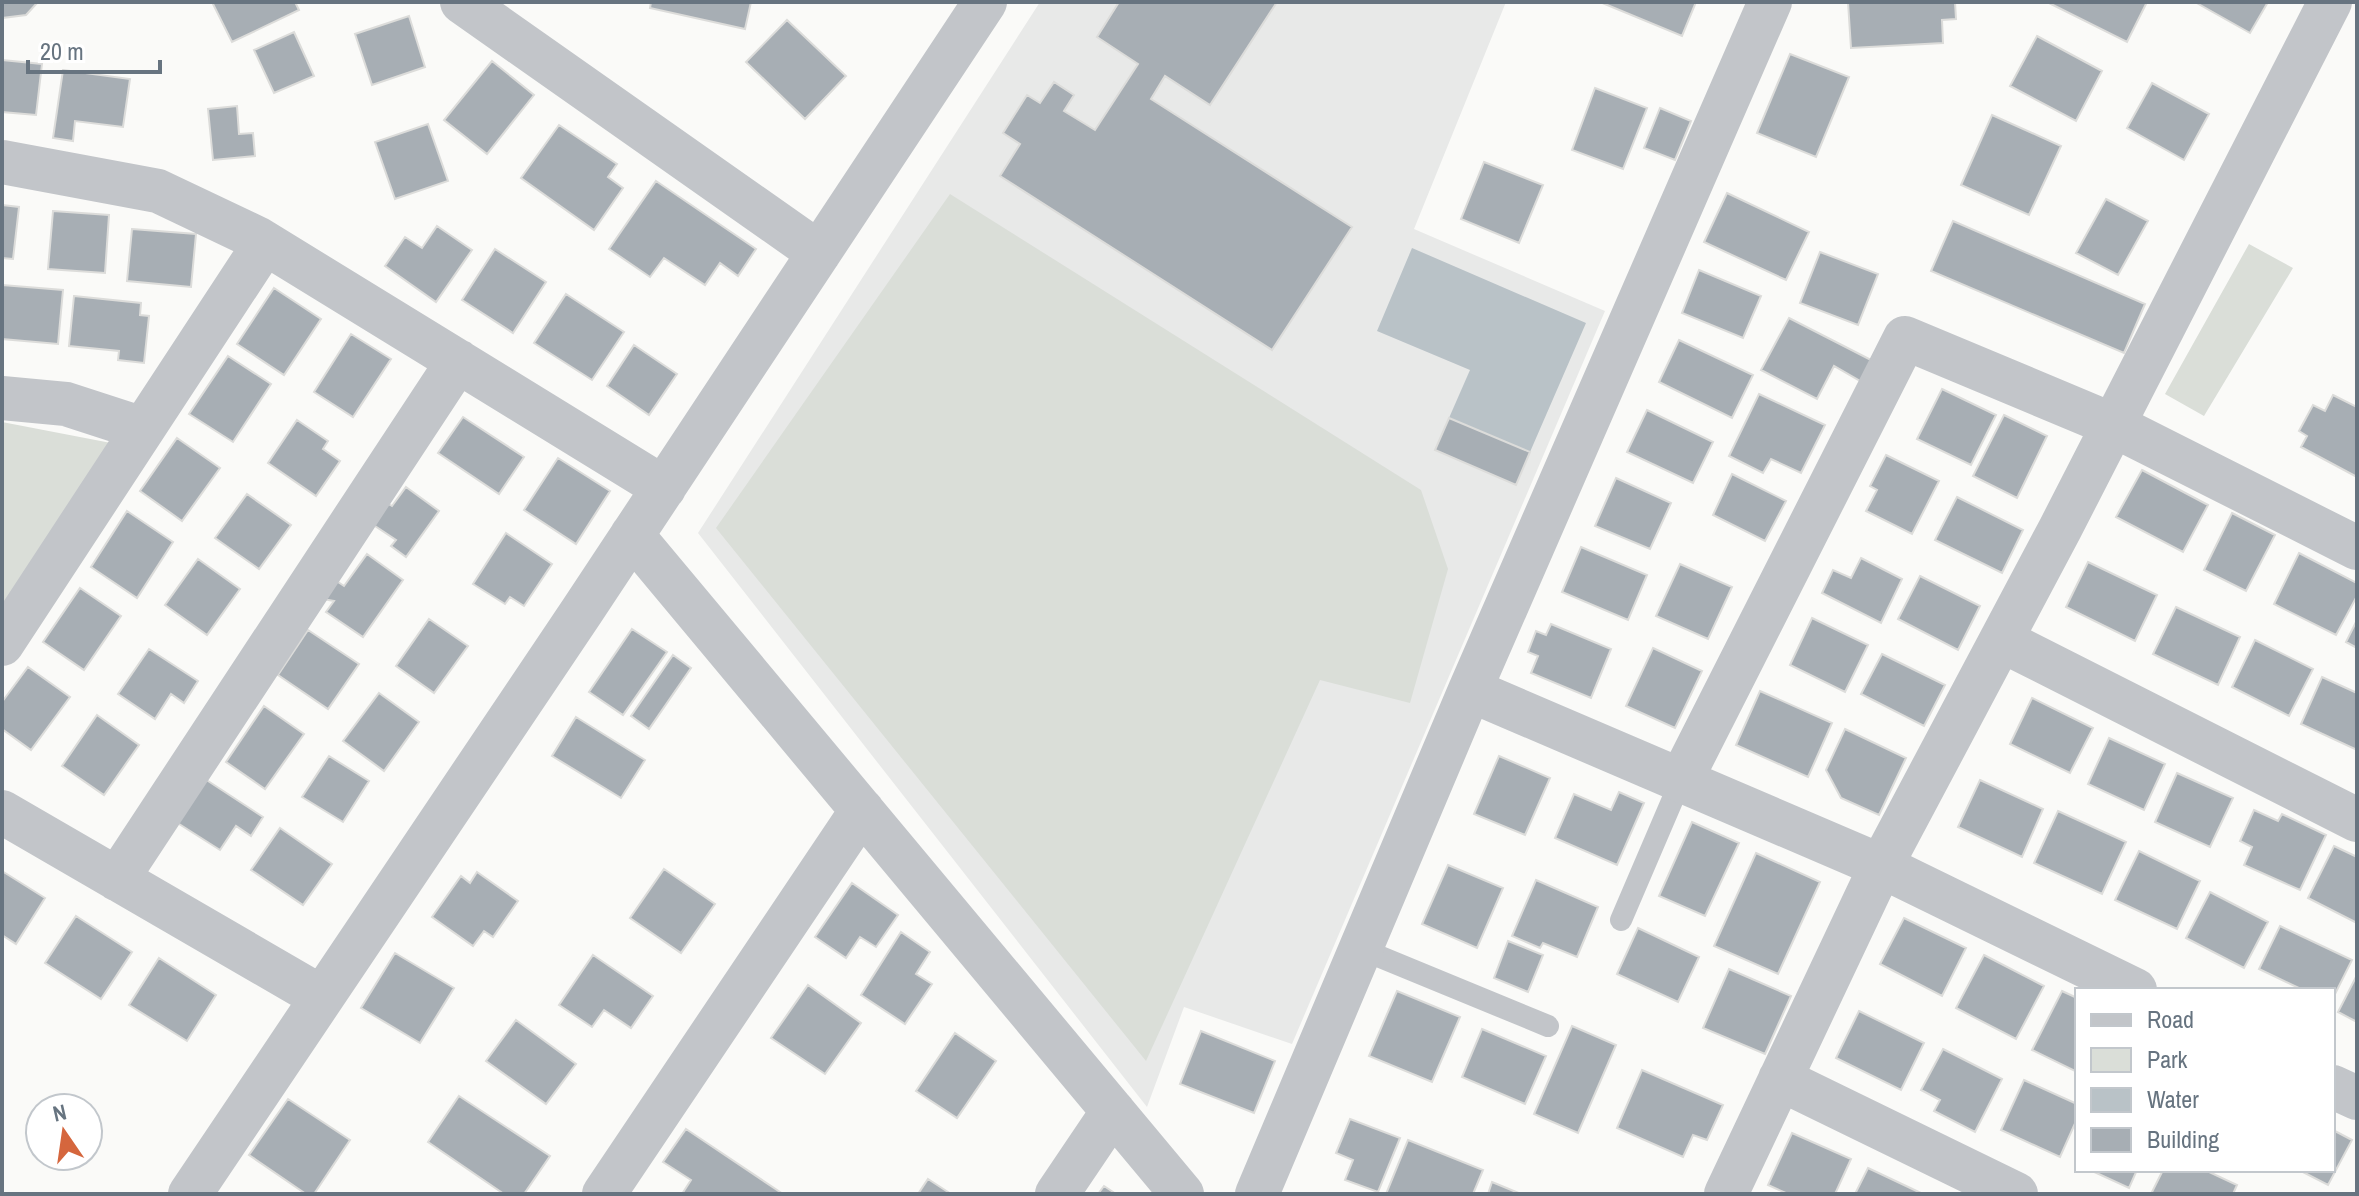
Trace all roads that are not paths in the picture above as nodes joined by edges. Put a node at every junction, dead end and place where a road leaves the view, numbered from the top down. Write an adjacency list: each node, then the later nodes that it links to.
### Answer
1 (462, 2): 7 (street)
2 (985, 2): 7 (street)
3 (1770, 2): 17 (street)
4 (2330, 2): 10 (street)
5 (2, 162): 6 (street)
6 (265, 243): 8 (street); 11 (street)
7 (819, 253): 12 (street)
8 (458, 361): 12 (street); 23 (street)
9 (2, 398): 11 (street)
10 (2113, 425): 14 (street); 15 (street); 18 (street)
11 (143, 429): 16 (street)
12 (664, 488): 13 (street)
13 (632, 535): 19 (street); 27 (street)
14 (2357, 548)
15 (2001, 640): 21 (street); 22 (street)
16 (2, 644)
17 (1470, 690): 18 (street); 25 (street)
18 (1681, 780): 22 (street); 24 (lane)
19 (862, 810): 32 (street); 34 (street)
20 (2, 812): 23 (street)
21 (2357, 820)
22 (1881, 866): 26 (street); 29 (street)
23 (117, 879): 27 (street)
24 (1621, 920)
25 (1361, 949): 28 (lane); 37 (street)
26 (2131, 988)
27 (321, 997): 33 (street)
28 (1548, 1026)
29 (1780, 1079): 38 (street); 39 (street)
30 (2335, 1088): 31 (street)
31 (2357, 1098)
32 (1113, 1111): 35 (street); 36 (street)
33 (190, 1194)
34 (604, 1194)
35 (1057, 1194)
36 (1182, 1194)
37 (1257, 1194)
38 (1726, 1194)
39 (2016, 1194)

